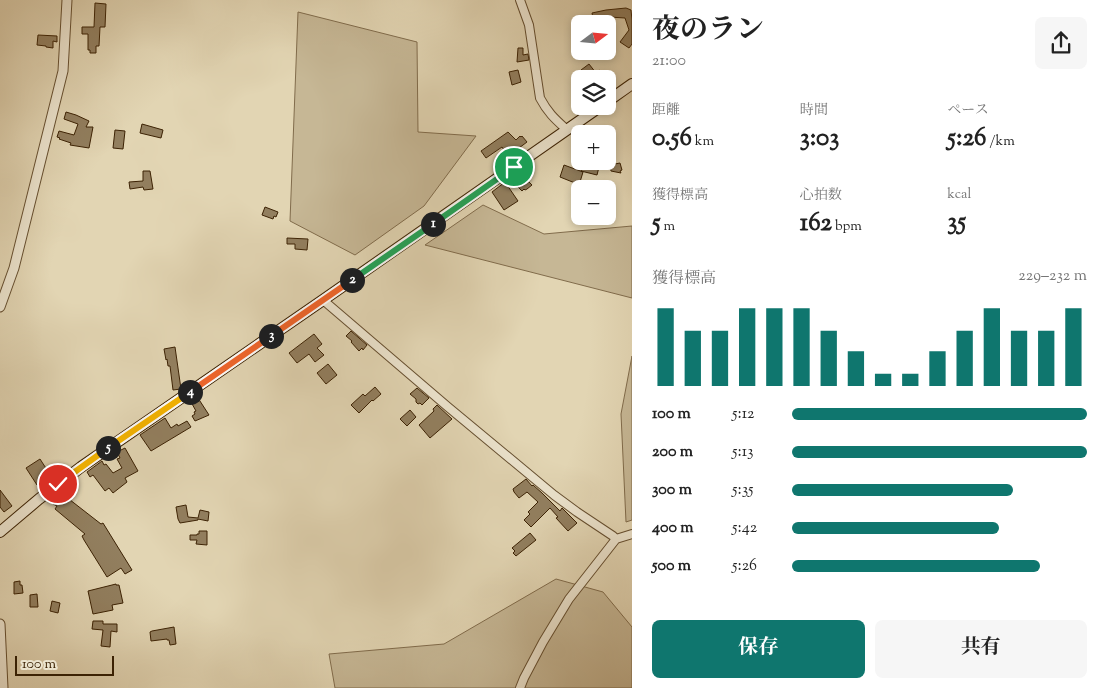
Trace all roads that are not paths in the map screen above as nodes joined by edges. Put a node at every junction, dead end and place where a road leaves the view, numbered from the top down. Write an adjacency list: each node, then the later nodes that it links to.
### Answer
1 (66, 0): 8 (street)
2 (520, 0): 6 (street)
3 (632, 84): 4 (main road)
4 (616, 95)
5 (588, 115): 6 (main road)
6 (567, 130): 7 (main road)
7 (323, 300): 9 (main road); 11 (street)
8 (0, 307)
9 (0, 532)
10 (632, 534): 11 (street)
11 (616, 539): 14 (street)
12 (0, 624): 13 (street)
13 (3, 688)
14 (520, 688)

